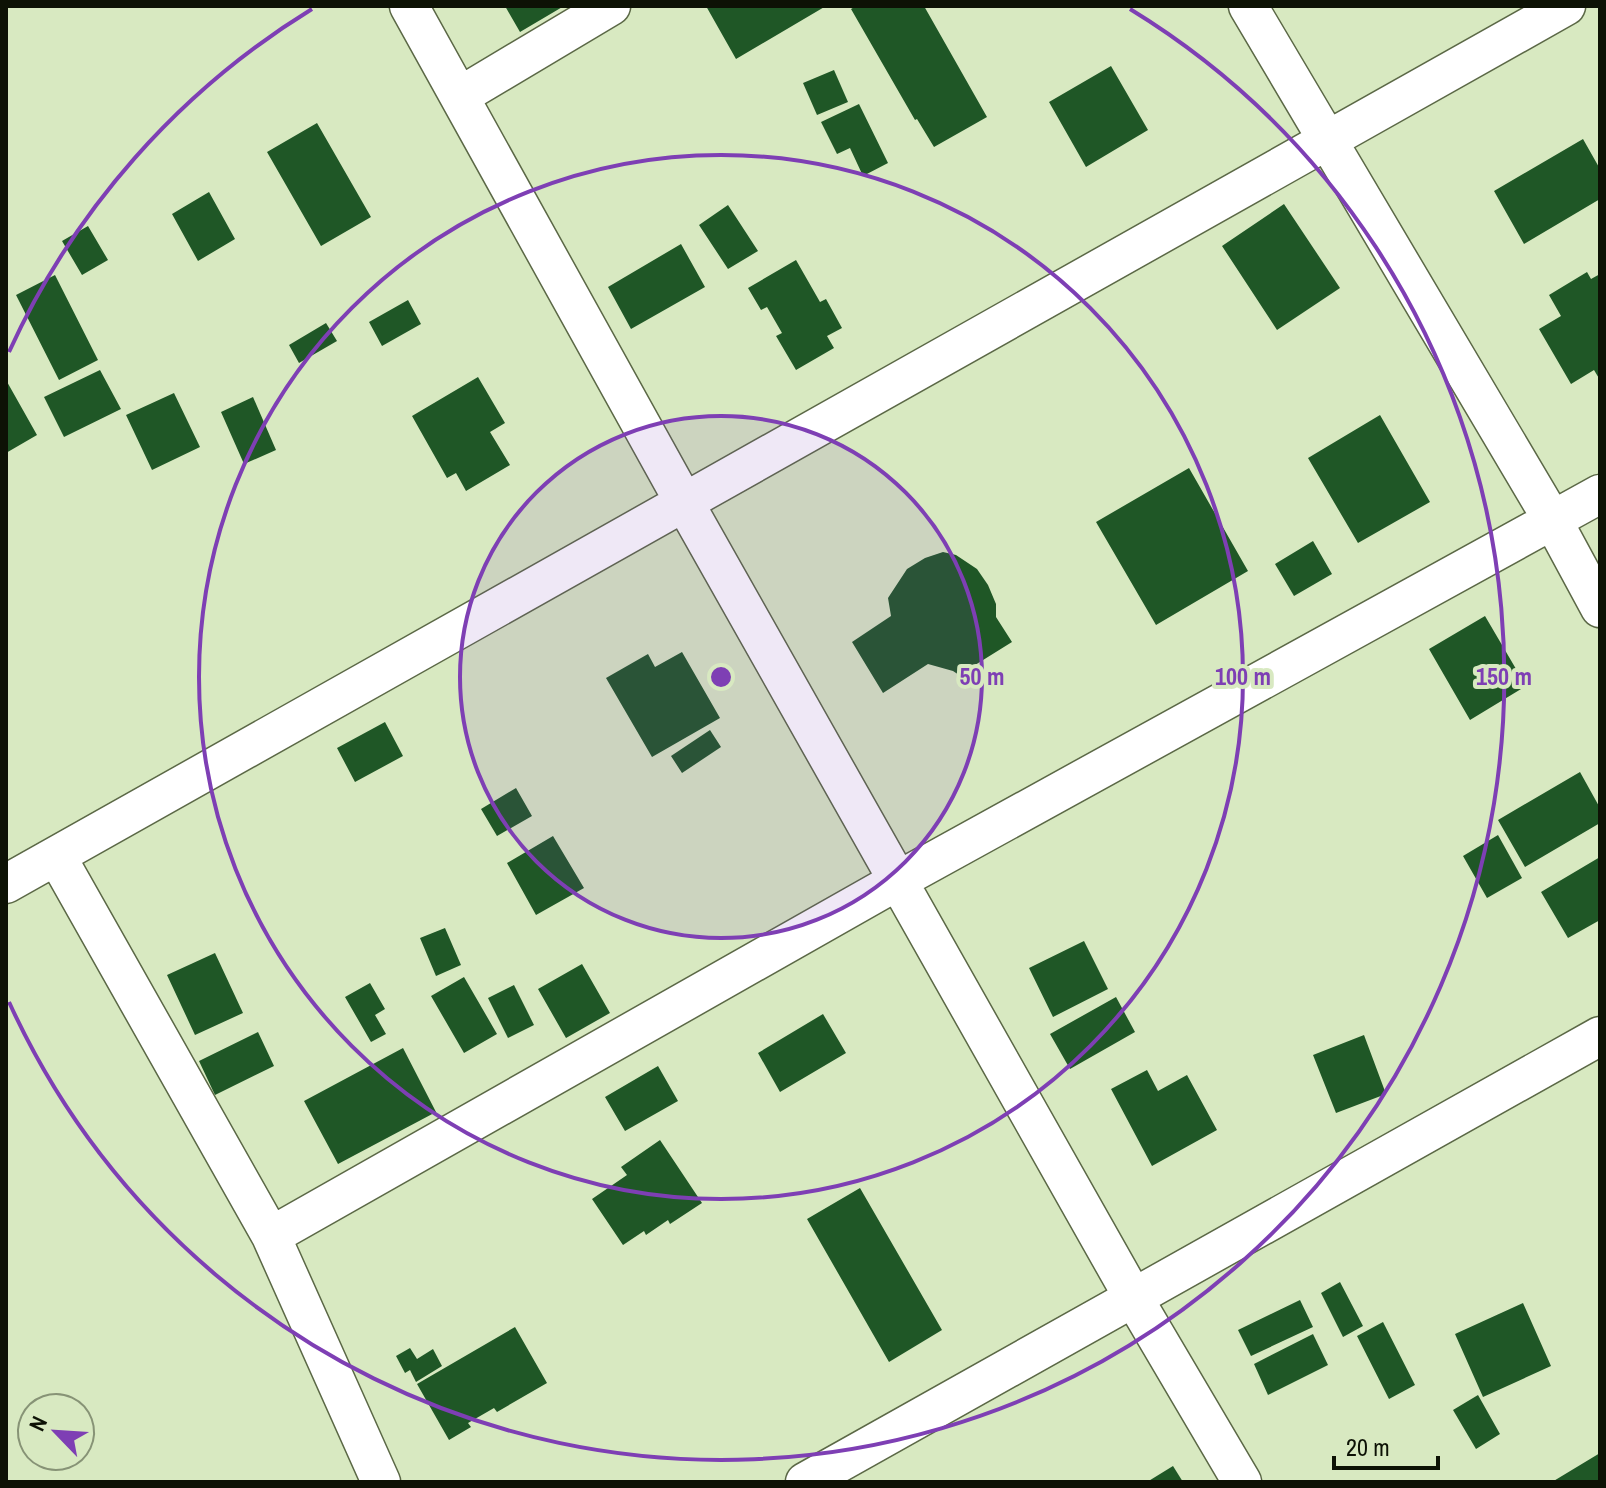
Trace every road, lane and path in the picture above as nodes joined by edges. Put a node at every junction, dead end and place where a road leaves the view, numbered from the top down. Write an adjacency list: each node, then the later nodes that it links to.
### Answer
1 (409, 6): 5 (street)
2 (611, 6): 5 (street)
3 (1248, 6): 6 (street)
4 (1566, 6): 6 (street)
5 (460, 96): 8 (street)
6 (1329, 140): 8 (street); 9 (street)
7 (1600, 494): 9 (street)
8 (684, 502): 11 (street); 12 (street)
9 (1553, 521): 10 (street); 12 (street)
10 (1600, 608)
11 (57, 857): 13 (street); 15 (street)
12 (899, 880): 15 (street); 16 (street)
13 (6, 884)
14 (1600, 1036): 16 (street)
15 (271, 1236): 17 (street)
16 (1133, 1297): 18 (street); 19 (street)
17 (381, 1482)
18 (805, 1482)
19 (1242, 1482)

